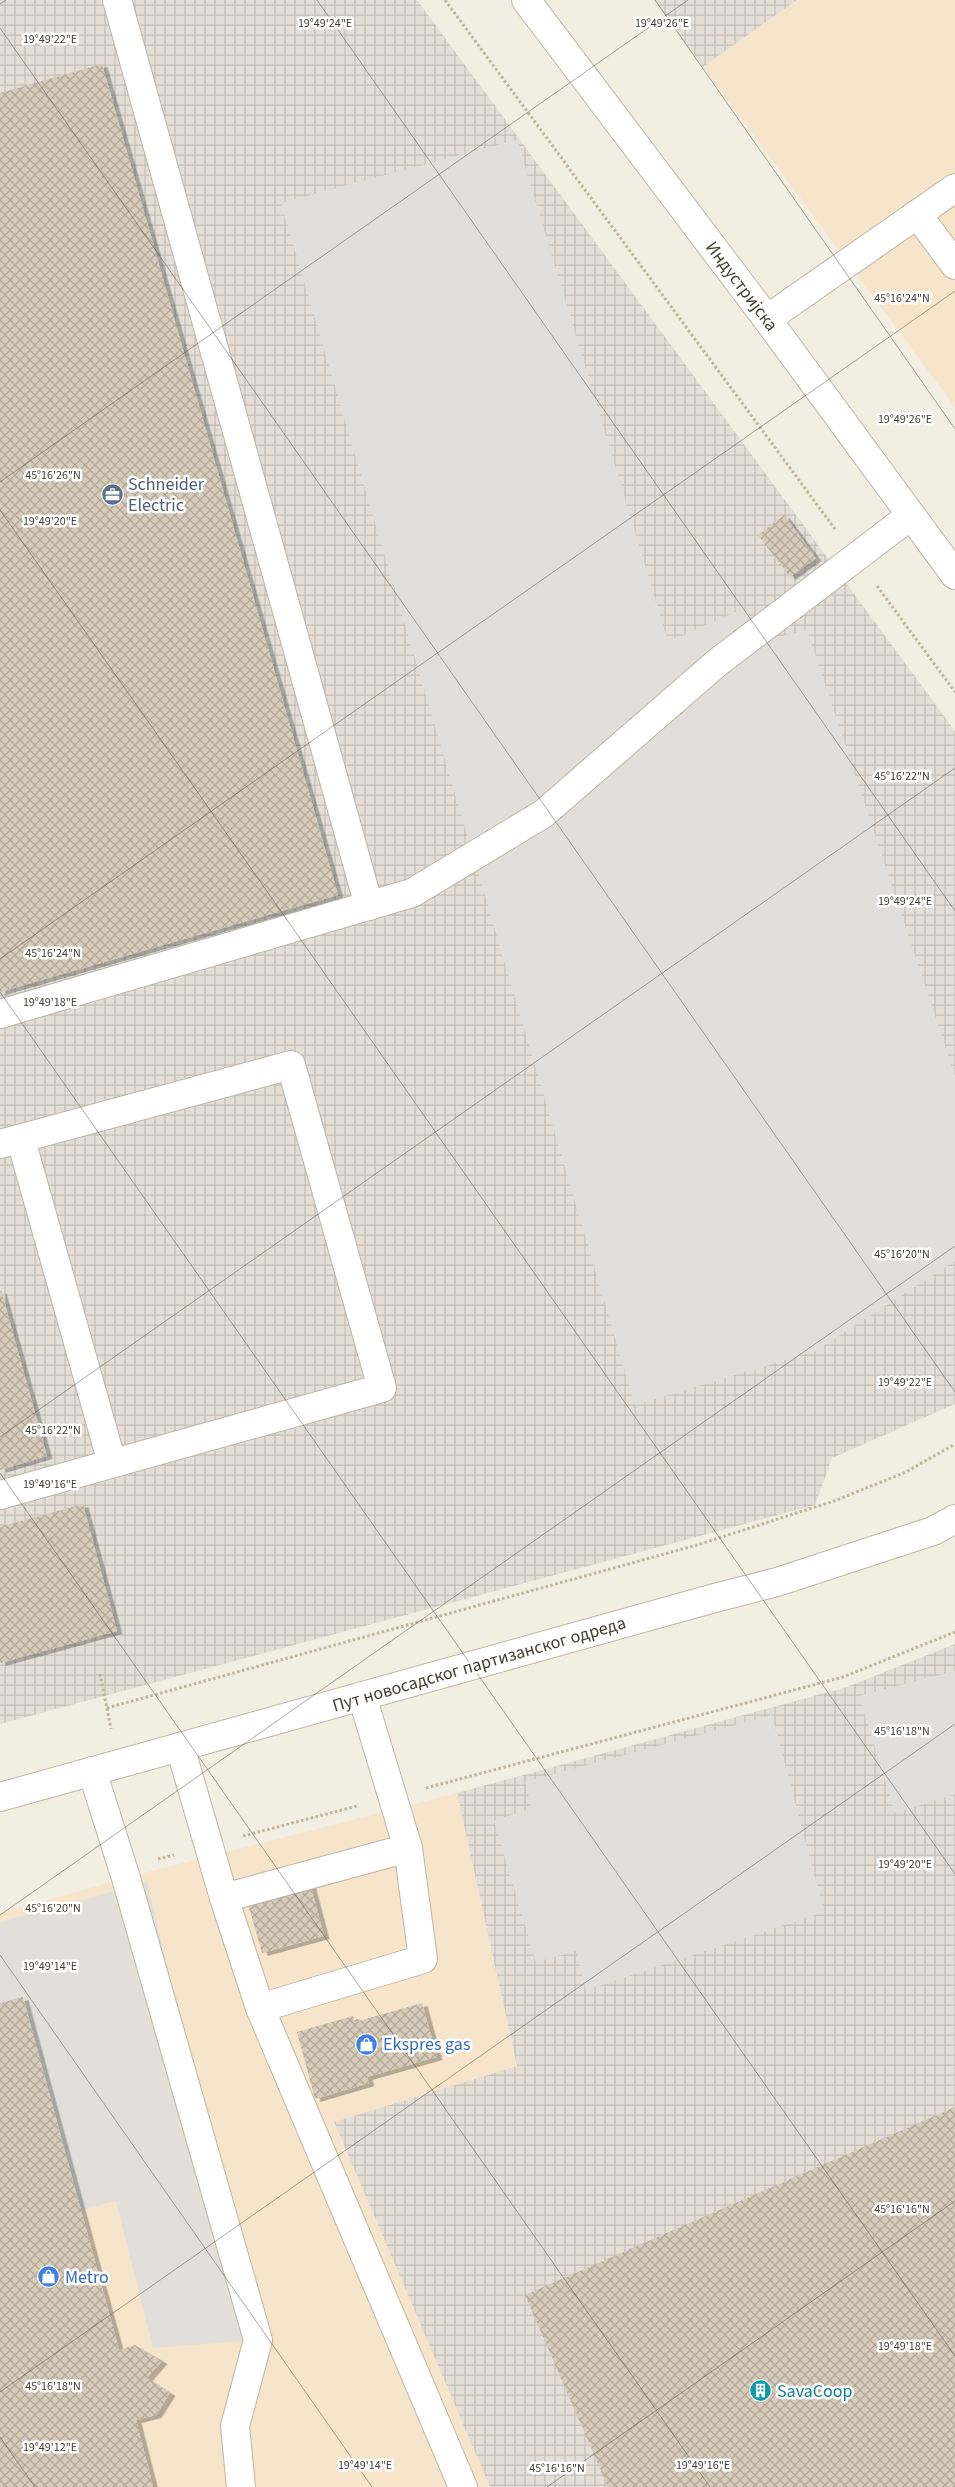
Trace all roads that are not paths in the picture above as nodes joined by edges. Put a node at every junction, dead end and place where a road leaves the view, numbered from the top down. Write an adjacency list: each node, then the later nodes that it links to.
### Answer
1 (117, 0): 9 (street)
2 (526, 0): 6 (street, Индустријска)
3 (955, 188): 4 (street)
4 (917, 214): 5 (street); 6 (street)
5 (955, 265)
6 (767, 319): 7 (street, Индустријска)
7 (910, 516): 8 (street, Индустријска); 9 (street)
8 (955, 575)
9 (369, 906): 10 (street)
10 (0, 1014)
11 (10, 1142): 12 (street); 12 (street)
12 (112, 1463): 13 (street)
13 (0, 1495)
14 (955, 1519): 15 (street, Пут новосадског партизанског одреда)
15 (362, 1696): 16 (street, Пут новосадског партизанског одреда); 19 (street)
16 (180, 1748): 17 (street, Пут новосадског партизанског одреда); 20 (street)
17 (92, 1771): 18 (street, Пут новосадског партизанског одреда); 22 (street)
18 (0, 1797)
19 (408, 1848): 20 (street); 21 (street)
20 (224, 1898): 21 (street)
21 (260, 2008): 23 (street)
22 (241, 2487)
23 (463, 2487)

